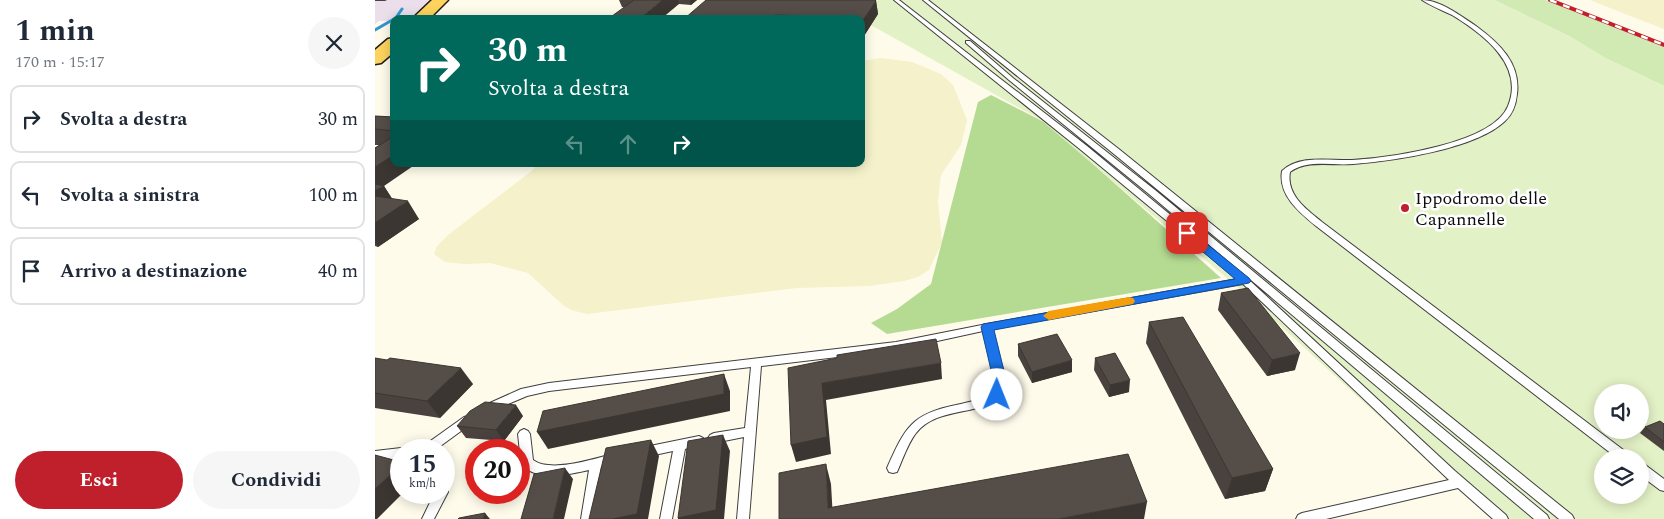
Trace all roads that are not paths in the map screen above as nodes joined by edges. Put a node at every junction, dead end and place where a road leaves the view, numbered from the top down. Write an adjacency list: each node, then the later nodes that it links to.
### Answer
1 (441, 0): 7 (main road)
2 (453, 0): 8 (main road)
3 (895, 0): 13 (lane)
4 (918, 0): 35 (lane)
5 (925, 0): 36 (lane)
6 (1424, 0): 20 (lane)
7 (424, 15)
8 (437, 15)
9 (390, 46): 11 (main road)
10 (390, 58): 12 (main road)
11 (375, 59)
12 (375, 71)
13 (1245, 281): 14 (lane); 26 (lane)
14 (987, 327): 15 (lane); 24 (lane)
15 (756, 362): 16 (lane); 18 (lane)
16 (751, 431): 19 (lane); 32 (lane)
17 (524, 434): 23 (lane)
18 (442, 439)
19 (680, 445): 23 (lane); 31 (lane)
20 (1614, 449)
21 (390, 454): 22 (lane)
22 (375, 456)
23 (596, 462): 30 (lane)
24 (893, 468)
25 (1649, 475): 27 (lane)
26 (1459, 483): 33 (lane); 34 (lane)
27 (1664, 486)
28 (436, 504): 29 (lane)
29 (428, 519)
30 (587, 519)
31 (666, 519)
32 (743, 519)
33 (1303, 519)
34 (1502, 519)
35 (1543, 519)
36 (1568, 519)

